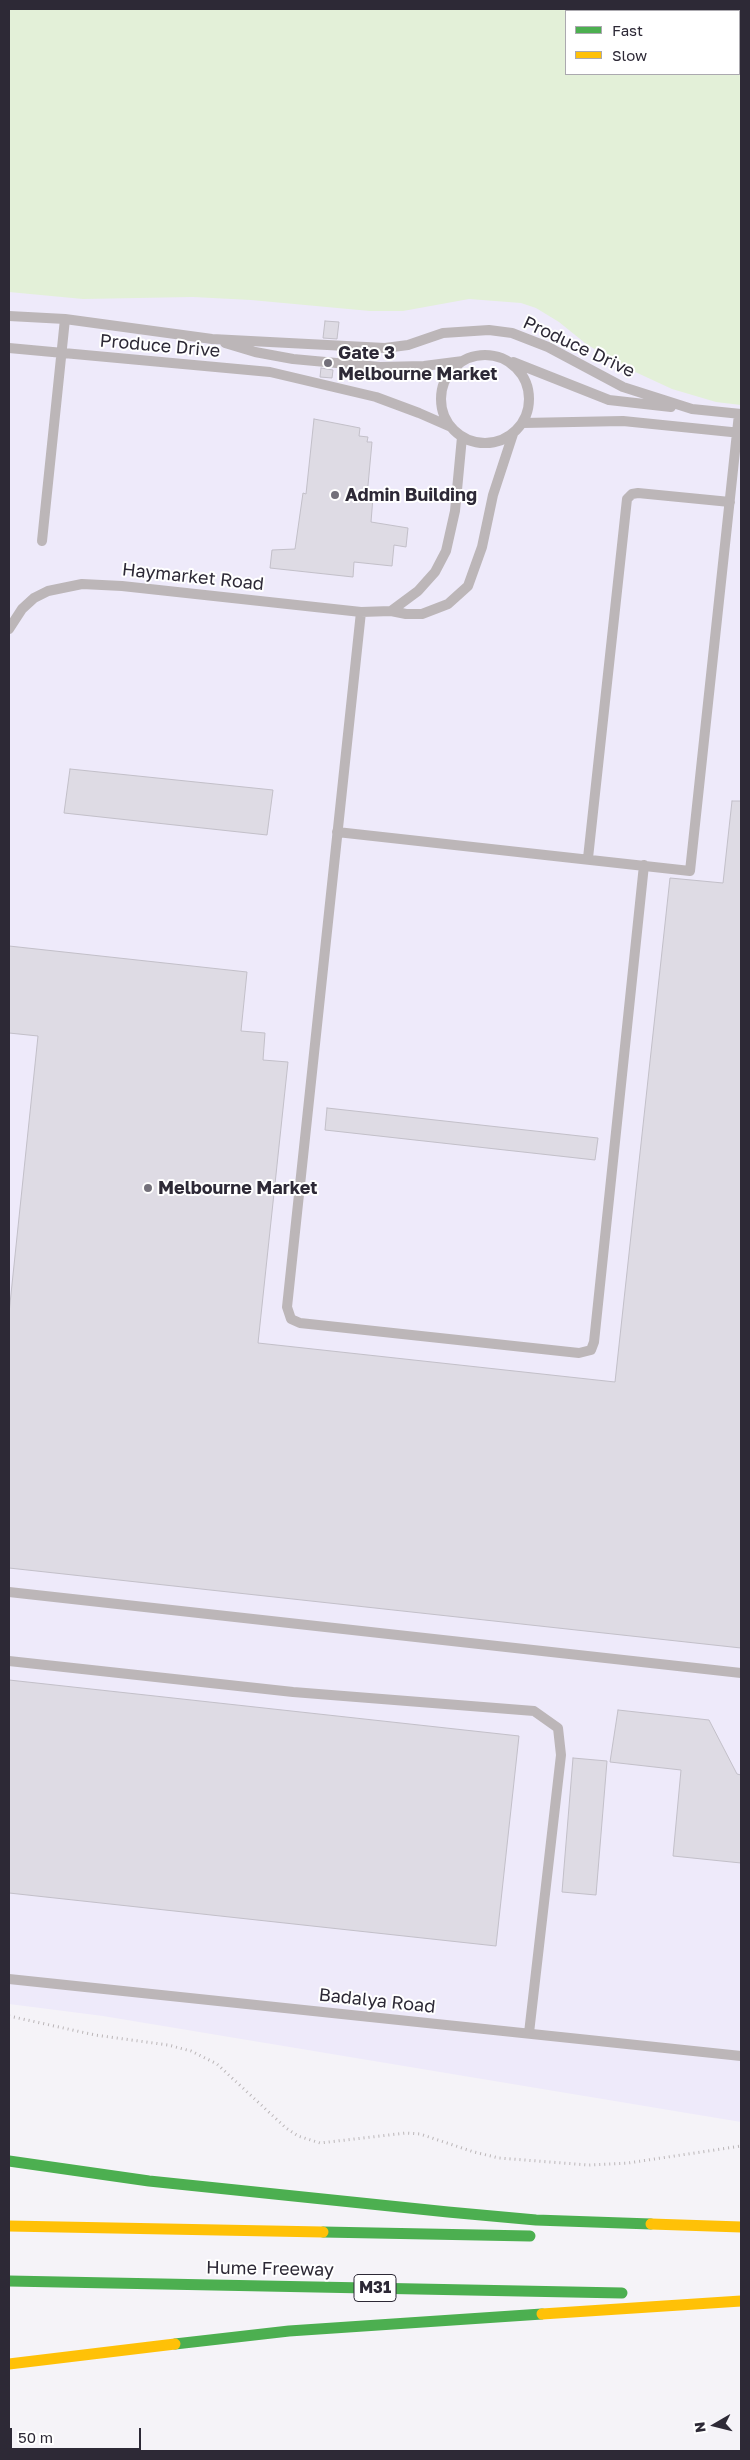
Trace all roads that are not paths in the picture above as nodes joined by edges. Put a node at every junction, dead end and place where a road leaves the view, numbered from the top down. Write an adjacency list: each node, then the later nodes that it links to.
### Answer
1 (9, 316): 2 (lane, Produce Drive)
2 (65, 319): 3 (lane, Produce Drive); 5 (lane)
3 (212, 339): 7 (lane, Produce Drive); 8 (lane, Produce Drive)
4 (9, 348): 5 (lane, Produce Drive)
5 (62, 354): 11 (lane, Produce Drive); 17 (lane)
6 (505, 359): 7 (lane); 8 (lane, Produce Drive); 10 (lane)
7 (463, 361): 11 (lane)
8 (692, 409): 9 (lane, Produce Drive)
9 (740, 414): 12 (lane)
10 (523, 423): 12 (lane); 13 (lane)
11 (451, 427): 14 (lane)
12 (739, 432): 15 (lane)
13 (513, 434): 14 (lane); 18 (lane, Haymarket Road)
14 (462, 437): 18 (lane)
15 (738, 457): 16 (lane)
16 (730, 502): 22 (lane); 23 (lane)
17 (42, 541)
18 (391, 611): 19 (lane, Haymarket Road)
19 (361, 612): 20 (lane, Haymarket Road); 21 (lane)
20 (9, 629)
21 (337, 832): 22 (lane); 23 (lane)
22 (588, 858): 23 (lane)
23 (644, 865)
24 (9, 1592): 26 (lane)
25 (9, 1661): 28 (lane)
26 (741, 1673)
27 (9, 1979): 28 (lane, Badalya Road)
28 (528, 2033): 29 (lane, Badalya Road)
29 (741, 2056)
30 (9, 2161): 32 (highway)
31 (9, 2226): 33 (highway)
32 (741, 2227)
33 (543, 2236)
34 (9, 2281): 35 (highway, Hume Freeway / M31)
35 (632, 2293)
36 (672, 2294): 37 (highway)
37 (741, 2295)
38 (741, 2301): 39 (highway)
39 (9, 2364)

